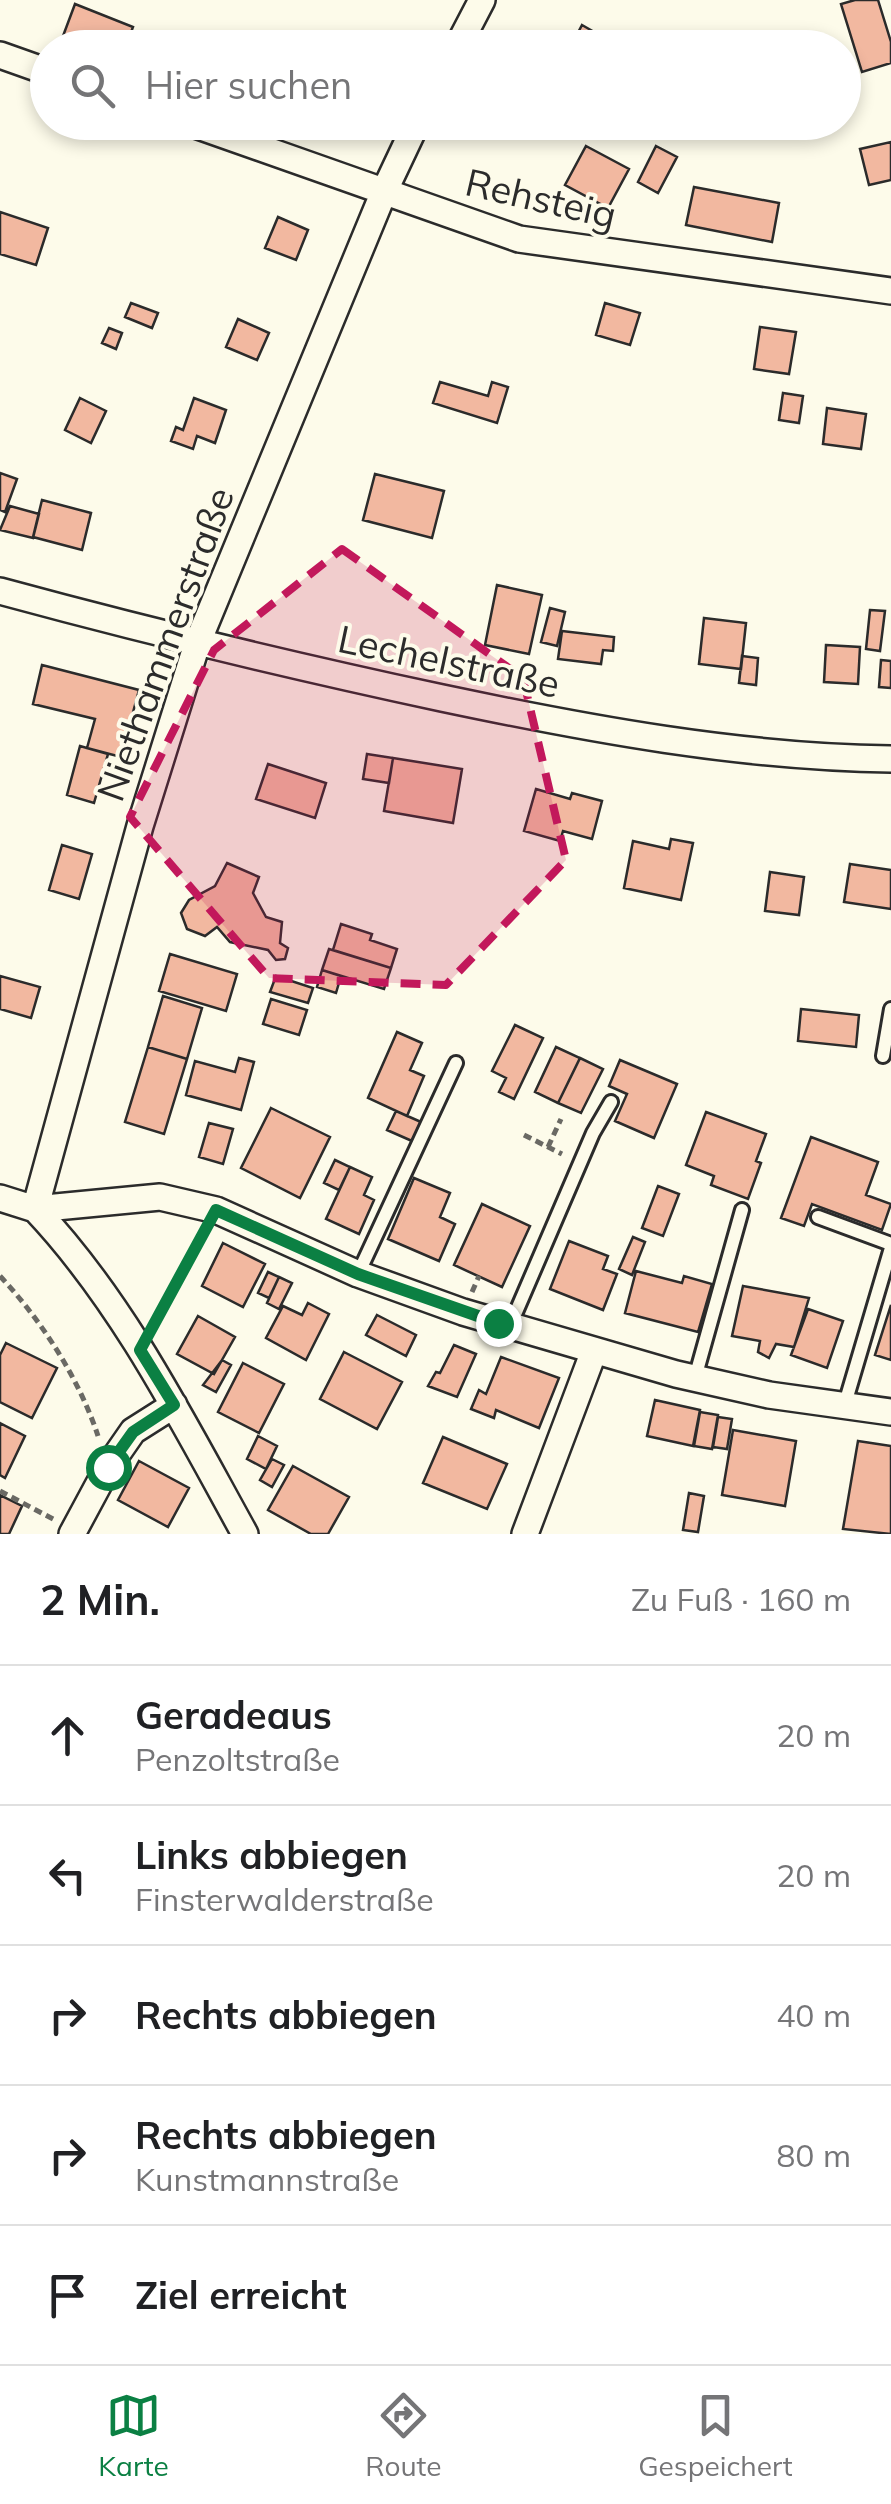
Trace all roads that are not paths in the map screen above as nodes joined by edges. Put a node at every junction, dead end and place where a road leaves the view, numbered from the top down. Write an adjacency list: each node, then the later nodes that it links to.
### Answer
1 (482, 0): 2 (street)
2 (466, 30)
3 (0, 55): 4 (street)
4 (30, 66)
5 (236, 140): 7 (street, Rehsteig)
6 (409, 140): 7 (street, Niethammerstraße)
7 (383, 194): 8 (street, Rehsteig); 10 (street, Niethammerstraße)
8 (891, 291)
9 (0, 591): 10 (street, Lechelstraße)
10 (197, 644): 11 (street, Lechelstraße); 17 (street, Niethammerstraße)
11 (891, 759)
12 (891, 1009): 13 (lane)
13 (883, 1056)
14 (456, 1063): 21 (lane)
15 (611, 1102): 22 (lane)
16 (0, 1198): 17 (street)
17 (35, 1209): 21 (street); 25 (street)
18 (742, 1210): 24 (lane)
19 (818, 1217): 20 (lane)
20 (891, 1246): 26 (lane)
21 (358, 1274): 22 (street)
22 (510, 1326): 23 (street)
23 (594, 1351): 24 (street); 30 (street)
24 (695, 1378): 26 (street)
25 (174, 1405): 28 (street); 29 (street)
26 (844, 1407): 27 (street)
27 (891, 1412)
28 (63, 1526)
29 (245, 1534)
30 (524, 1534)

